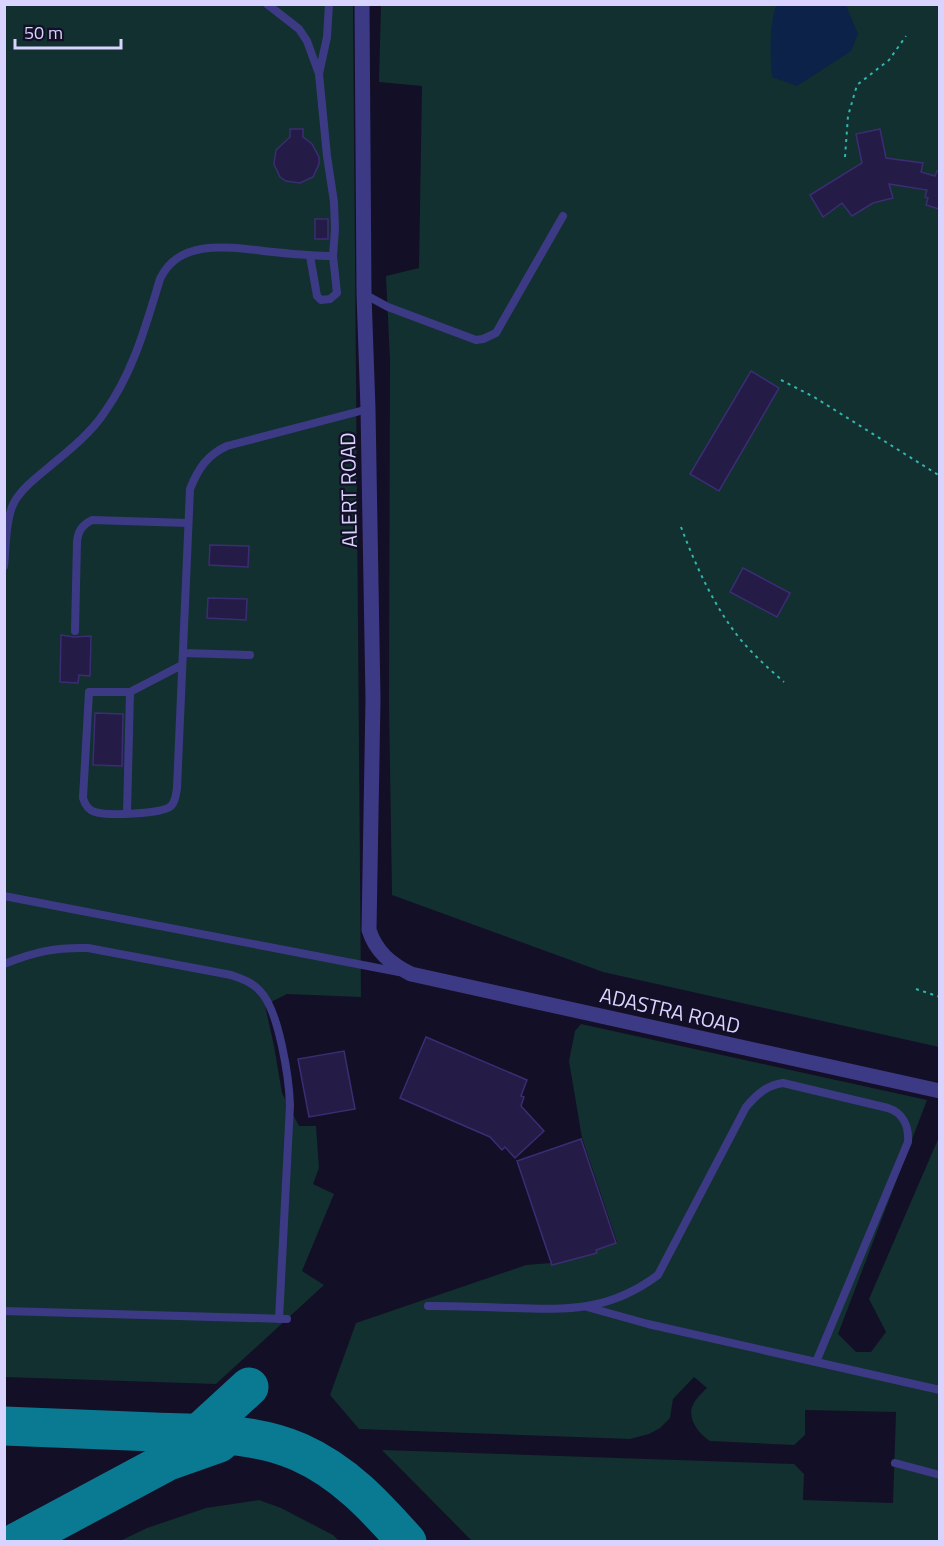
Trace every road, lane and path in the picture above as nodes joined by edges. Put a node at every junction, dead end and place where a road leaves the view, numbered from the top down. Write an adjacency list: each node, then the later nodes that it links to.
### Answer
1 (267, 4): 5 (lane)
2 (329, 4): 5 (lane)
3 (362, 4): 10 (street, ALERT ROAD)
4 (906, 36): 6 (path)
5 (319, 74): 9 (lane)
6 (845, 157)
7 (563, 216): 10 (lane)
8 (310, 256): 9 (lane); 9 (lane); 16 (lane)
9 (333, 256)
10 (364, 294): 12 (street, ALERT ROAD)
11 (781, 380): 13 (path)
12 (368, 409): 14 (lane); 26 (street, ALERT ROAD)
13 (939, 476)
14 (188, 523): 17 (lane); 18 (lane)
15 (681, 527): 21 (path)
16 (4, 566)
17 (75, 631)
18 (183, 653): 19 (lane); 20 (lane)
19 (250, 655)
20 (182, 664): 22 (lane); 23 (lane)
21 (784, 682)
22 (130, 692): 23 (lane); 23 (lane)
23 (127, 813)
24 (4, 896): 27 (lane)
25 (4, 964): 33 (lane)
26 (394, 965): 27 (street, ADASTRA ROAD)
27 (411, 974): 30 (street, ADASTRA ROAD)
28 (916, 989): 29 (path)
29 (939, 997)
30 (939, 1091)
31 (428, 1306): 32 (lane)
32 (586, 1307): 34 (lane); 34 (lane)
33 (4, 1311)
34 (816, 1362): 35 (lane)
35 (939, 1390)
36 (895, 1463): 38 (lane)
37 (939, 1468): 38 (lane)
38 (927, 1471): 39 (lane)
39 (939, 1475)

